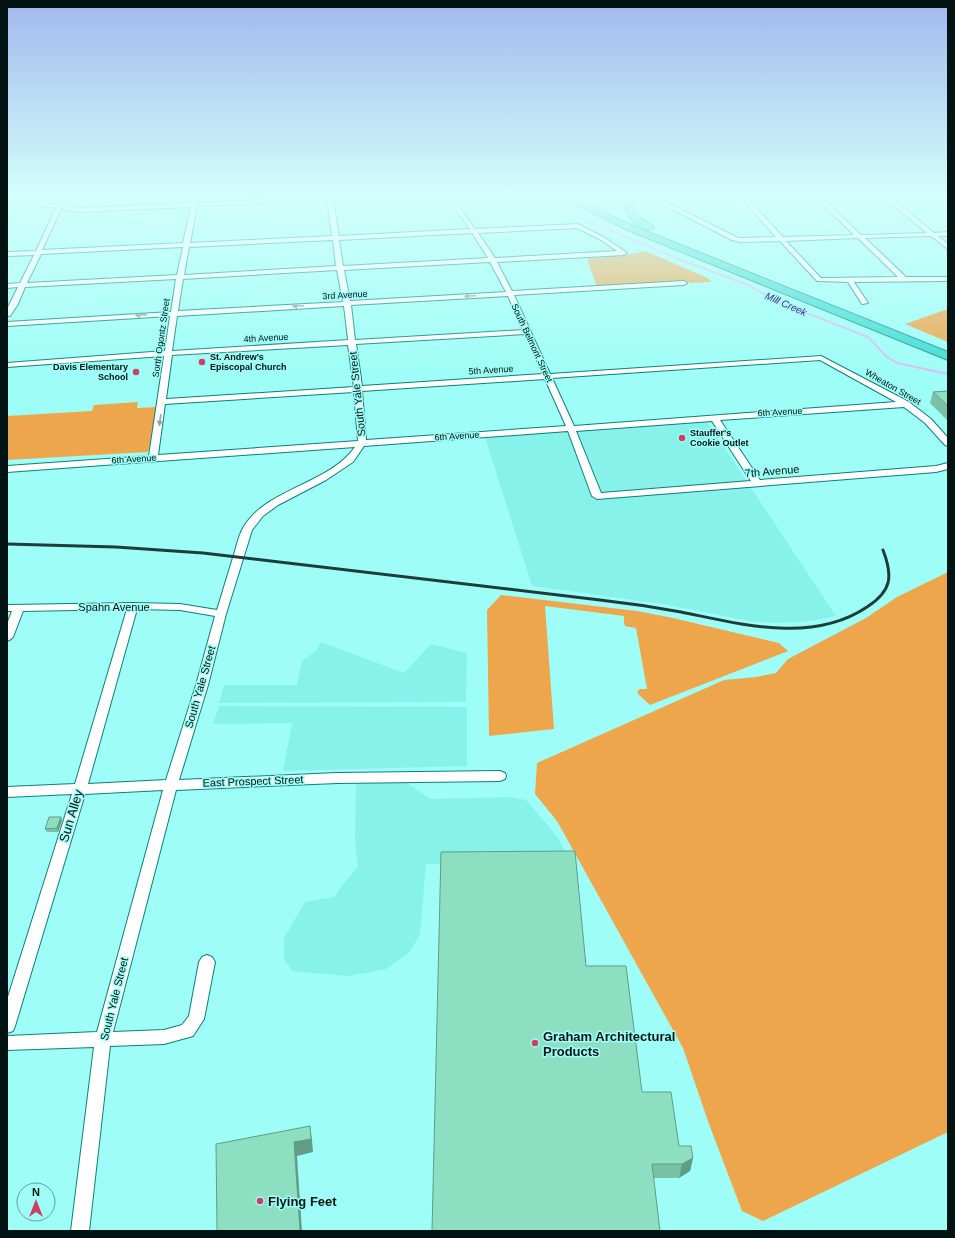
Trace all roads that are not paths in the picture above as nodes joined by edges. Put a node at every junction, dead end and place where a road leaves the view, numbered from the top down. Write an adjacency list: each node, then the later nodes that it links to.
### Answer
1 (37, 256): 17 (street)
2 (184, 256): 12 (street, Sorth Ogontz Street)
3 (339, 256): 11 (street, South Yale Street)
4 (490, 256): 10 (street, South Belmont Street)
5 (562, 256): 10 (street)
6 (702, 256): 29 (highway)
7 (717, 256): 27 (highway)
8 (798, 256): 14 (street)
9 (879, 256): 15 (street)
10 (493, 260): 11 (street); 19 (street, South Belmont Street)
11 (340, 268): 12 (street); 21 (street, South Yale Street)
12 (181, 277): 17 (street); 22 (street, Sorth Ogontz Street)
13 (948, 279): 15 (street)
14 (850, 280): 15 (street); 20 (street)
15 (905, 280)
16 (684, 283): 19 (street, 3rd Avenue)
17 (22, 285): 18 (street); 23 (street)
18 (7, 286)
19 (509, 293): 21 (street, 3rd Avenue, one-way to 21); 25 (street, South Belmont Street)
20 (864, 303)
21 (347, 304): 22 (street, 3rd Avenue, one-way to 22); 26 (street, South Yale Street)
22 (174, 313): 24 (street, 3rd Avenue, one-way to 24); 28 (street, Sorth Ogontz Street)
23 (7, 314)
24 (7, 324)
25 (527, 332): 26 (street, 4th Avenue); 32 (street, South Belmont Street)
26 (351, 343): 28 (street, 4th Avenue); 33 (street, South Yale Street)
27 (948, 348)
28 (169, 353): 31 (street, 4th Avenue); 34 (street, Sorth Ogontz Street)
29 (948, 356)
30 (821, 358): 32 (street, 5th Avenue); 35 (street, Wheaton Street)
31 (7, 365)
32 (548, 376): 33 (street, 5th Avenue); 37 (street, South Belmont Street)
33 (358, 389): 34 (street, 5th Avenue); 38 (street, South Yale Street)
34 (162, 402): 40 (street, Sorth Ogontz Street, one-way to 40)
35 (906, 404): 36 (street, 6th Avenue); 39 (street, Wheaton Street)
36 (714, 418): 37 (street, 6th Avenue); 43 (street)
37 (571, 428): 38 (street, 6th Avenue); 44 (street, South Belmont Street)
38 (362, 443): 40 (street, 6th Avenue); 48 (street, South Yale Street)
39 (948, 443)
40 (153, 457): 42 (street, 6th Avenue)
41 (948, 466): 43 (street, 7th Avenue)
42 (7, 468)
43 (758, 484): 44 (street, 7th Avenue)
44 (597, 496)
45 (133, 606): 47 (street, Spahn Avenue); 48 (street, Spahn Avenue); 52 (street, Sun Alley)
46 (7, 608): 47 (street, Spahn Avenue)
47 (18, 608): 49 (street)
48 (221, 614): 51 (street, South Yale Street)
49 (7, 637)
50 (500, 776): 51 (street, East Prospect Street)
51 (171, 785): 52 (street, East Prospect Street); 56 (street, South Yale Street)
52 (80, 788): 53 (street, East Prospect Street); 55 (street, Sun Alley)
53 (7, 792)
54 (207, 962): 56 (street)
55 (7, 1026)
56 (103, 1040): 57 (street); 58 (street, South Yale Street)
57 (7, 1043)
58 (80, 1231)

